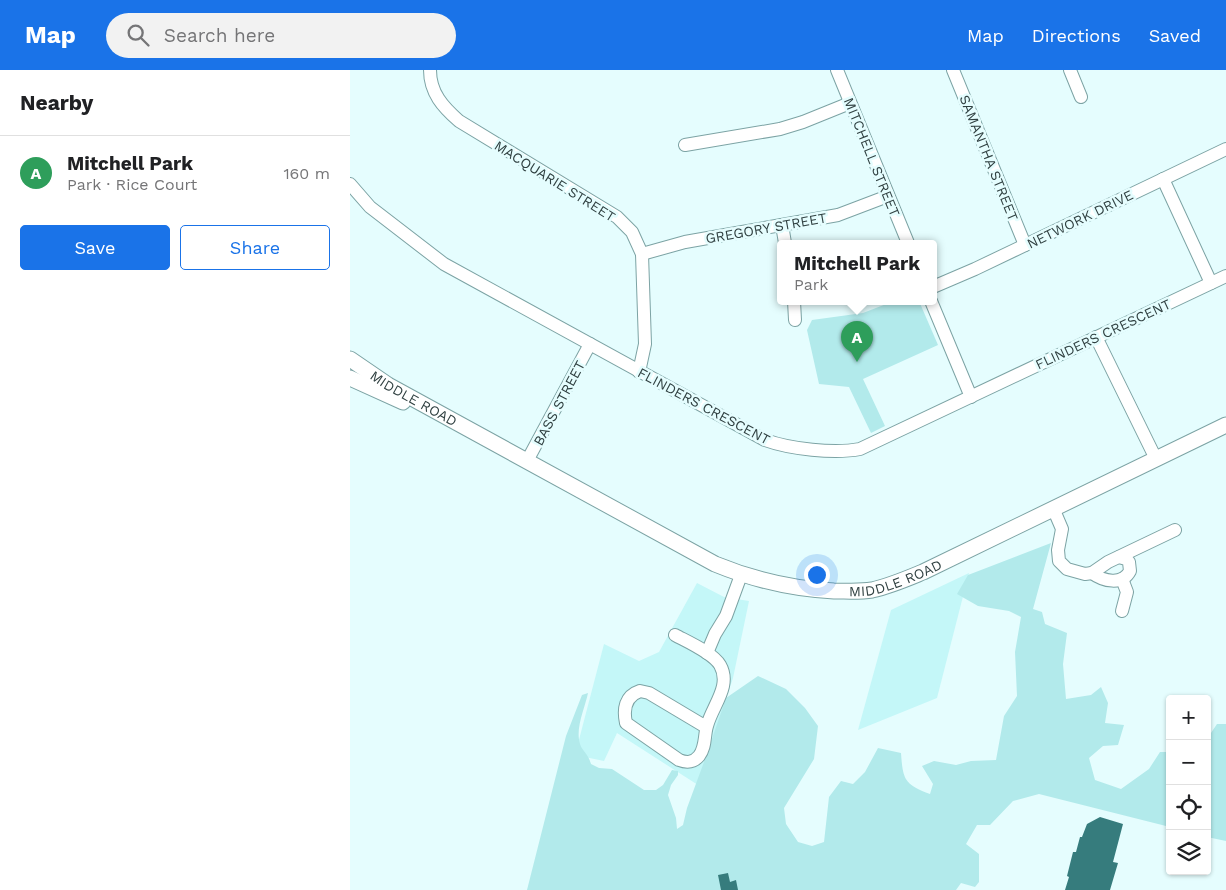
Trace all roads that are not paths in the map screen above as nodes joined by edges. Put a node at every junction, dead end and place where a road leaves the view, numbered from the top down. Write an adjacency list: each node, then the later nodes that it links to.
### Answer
1 (430, 70): 16 (street, MACQUARIE STREET)
2 (836, 70): 6 (street, MITCHELL STREET)
3 (953, 70): 15 (street, SAMANTHA STREET)
4 (1070, 70): 5 (street)
5 (1081, 97)
6 (850, 103): 7 (street); 11 (street, MITCHELL STREET)
7 (685, 145)
8 (1226, 149): 9 (street, NETWORK DRIVE)
9 (1163, 179): 15 (street, NETWORK DRIVE); 18 (street)
10 (350, 184): 24 (street, FLINDERS CRESCENT)
11 (888, 196): 12 (street, GREGORY STREET); 14 (street, MITCHELL STREET)
12 (782, 225): 13 (street); 16 (street, GREGORY STREET)
13 (784, 240)
14 (907, 240)
15 (1025, 245): 19 (street, NETWORK DRIVE)
16 (642, 254): 27 (street, MACQUARIE STREET)
17 (1226, 276): 18 (street, FLINDERS CRESCENT)
18 (1211, 283): 23 (street, FLINDERS CRESCENT)
19 (937, 285)
20 (794, 305): 22 (street)
21 (933, 305): 30 (street)
22 (795, 320)
23 (1096, 337): 30 (street, FLINDERS CRESCENT); 33 (street)
24 (590, 344): 27 (street, FLINDERS CRESCENT); 34 (street, BASS STREET)
25 (350, 359): 32 (main road, MIDDLE ROAD)
26 (350, 370): 29 (main road)
27 (640, 372): 30 (street, FLINDERS CRESCENT)
28 (350, 378): 29 (main road, MIDDLE ROAD)
29 (365, 386): 32 (main road, MIDDLE ROAD)
30 (971, 397)
31 (1226, 425): 33 (main road, MIDDLE ROAD)
32 (479, 435): 34 (main road, MIDDLE ROAD)
33 (1156, 459): 35 (main road, MIDDLE ROAD)
34 (527, 461): 39 (main road, MIDDLE ROAD)
35 (1053, 508): 38 (street); 39 (main road, MIDDLE ROAD)
36 (1174, 530): 37 (street)
37 (1119, 557): 38 (street); 40 (street)
38 (1092, 573): 40 (street)
39 (741, 575): 43 (street)
40 (1122, 579): 41 (street)
41 (1122, 611)
42 (676, 635): 43 (street)
43 (707, 653): 44 (street)
44 (706, 728): 44 (street)

